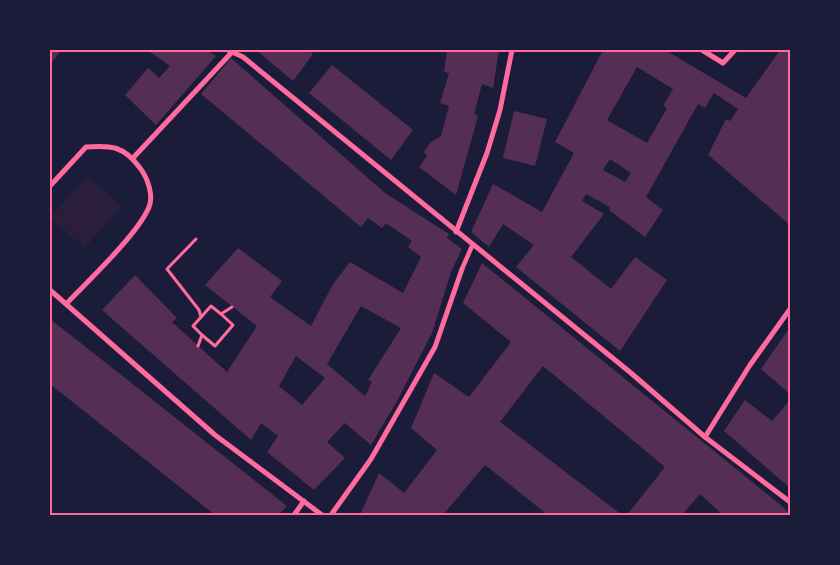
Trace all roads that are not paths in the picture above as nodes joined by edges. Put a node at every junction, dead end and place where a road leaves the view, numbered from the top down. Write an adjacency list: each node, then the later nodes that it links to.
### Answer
1 (512, 50): 7 (street)
2 (702, 50): 3 (street)
3 (735, 50)
4 (231, 51): 5 (street); 7 (street)
5 (132, 158): 6 (street); 11 (street)
6 (50, 186)
7 (456, 232): 8 (street)
8 (472, 246): 9 (street); 13 (street)
9 (462, 270): 18 (street)
10 (50, 290): 11 (street)
11 (66, 304): 14 (street)
12 (790, 309): 13 (street)
13 (705, 437): 15 (street)
14 (304, 501): 16 (street); 17 (street)
15 (790, 502)
16 (294, 515)
17 (322, 515)
18 (331, 515)

